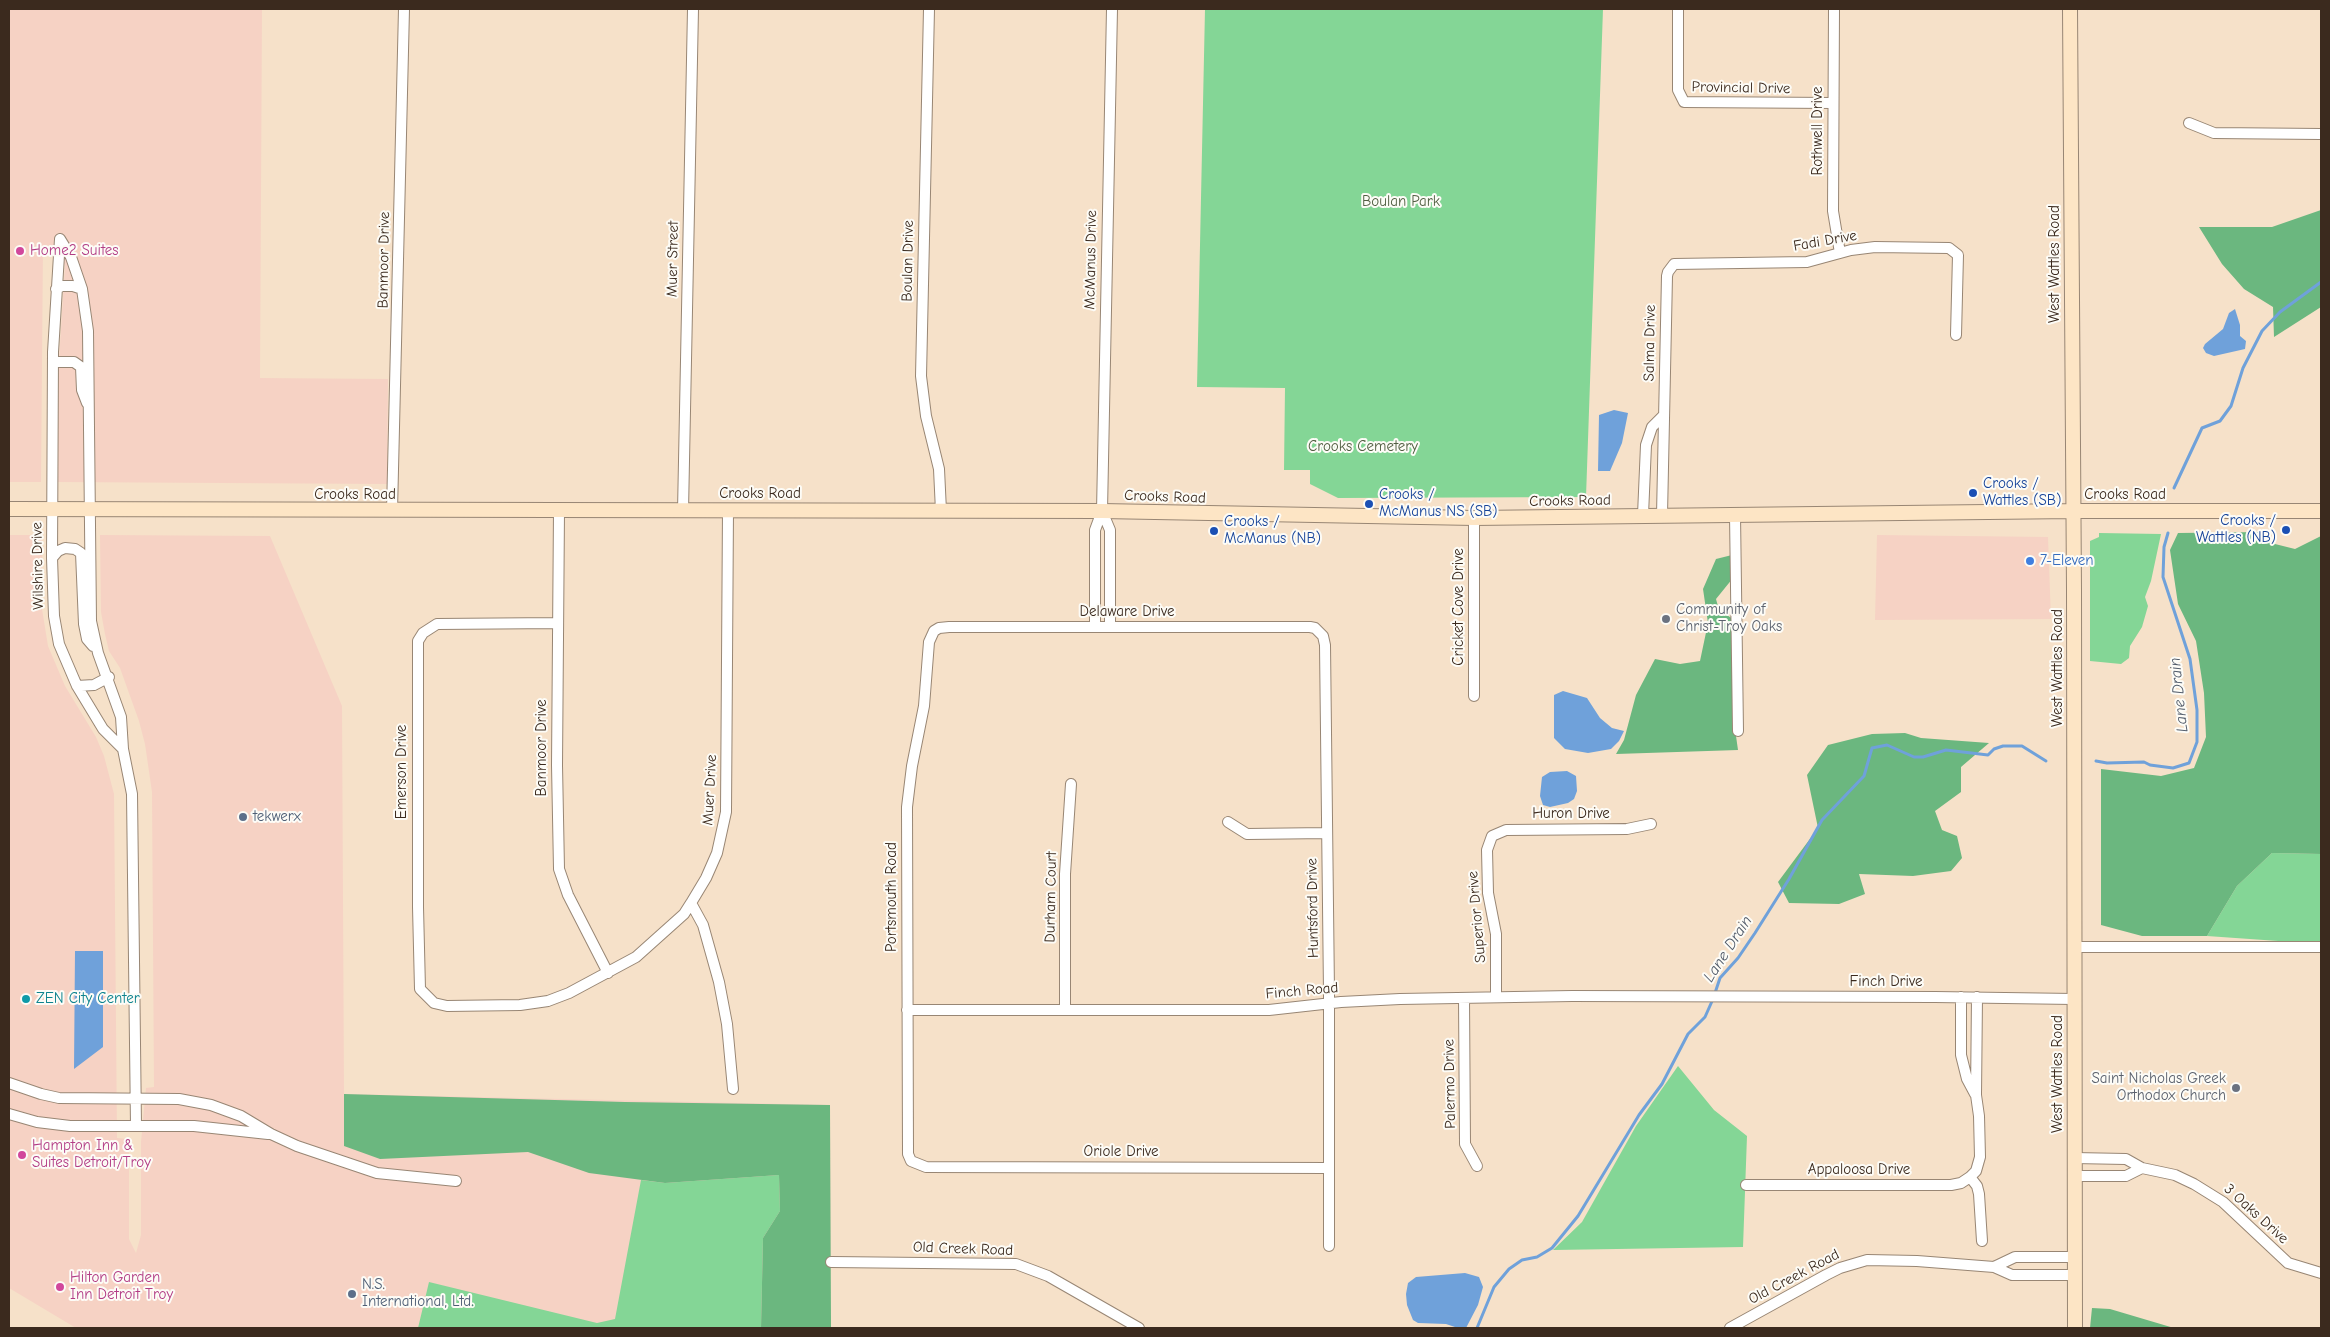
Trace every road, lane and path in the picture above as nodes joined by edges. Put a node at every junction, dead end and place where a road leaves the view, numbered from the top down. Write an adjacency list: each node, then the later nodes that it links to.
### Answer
1 (404, 9): 23 (street, Banmoor Drive)
2 (693, 9): 25 (street, Muer Street)
3 (929, 9): 26 (street, Boulan Drive)
4 (1112, 9): 27 (street, McManus Drive)
5 (1678, 9): 8 (street, Provincial Drive)
6 (1834, 9): 8 (street, Rothwell Drive)
7 (2070, 9): 28 (main road, West Wattles Road)
8 (1833, 103): 11 (street, Rothwell Drive)
9 (2189, 123): 10 (street)
10 (2321, 134)
11 (1840, 253): 12 (street, Fadi Drive); 15 (street, Fadi Drive)
12 (1668, 272): 18 (street, Salma Drive)
13 (56, 289): 14 (street); 14 (street, Wilshire Drive); 16 (street, Wilshire Drive)
14 (82, 289): 17 (street, Wilshire Drive)
15 (1956, 335)
16 (53, 362): 17 (street, Wilshire Drive); 20 (street, Wilshire Drive)
17 (89, 408): 21 (street, Wilshire Drive)
18 (1663, 416): 30 (street, Salma Drive); 32 (street)
19 (9, 509): 20 (main road, Crooks Road)
20 (52, 510): 21 (main road, Crooks Road); 34 (street, Wilshire Drive)
21 (90, 510): 23 (main road, Crooks Road); 40 (street, Wilshire Drive)
22 (728, 510): 25 (main road, Crooks Road); 26 (main road, Crooks Road); 51 (street, Muer Drive)
23 (392, 511): 24 (main road, Crooks Road)
24 (559, 511): 25 (main road, Crooks Road); 35 (street, Banmoor Drive)
25 (683, 511)
26 (940, 511): 27 (main road, Crooks Road)
27 (1102, 511): 33 (main road, Crooks Road); 36 (street); 37 (street)
28 (2073, 511): 29 (main road, Crooks Road); 31 (main road, Crooks Road); 52 (main road, West Wattles Road)
29 (2321, 512)
30 (1662, 515): 31 (main road, Crooks Road); 32 (main road, Crooks Road)
31 (1735, 515): 44 (street)
32 (1643, 516): 33 (main road, Crooks Road)
33 (1474, 518): 43 (street, Cricket Cove Drive)
34 (52, 558): 40 (street); 42 (street, Wilshire Drive)
35 (558, 623): 54 (street, Banmoor Drive); 62 (street, Emerson Drive)
36 (1095, 627): 37 (street, Delaware Drive); 38 (street, Delaware Drive)
37 (1110, 627): 39 (street, Delaware Drive)
38 (934, 631): 63 (street, Portsmouth Road)
39 (1320, 631): 49 (street, Huntsford Drive)
40 (98, 653): 41 (street, Wilshire Drive)
41 (109, 677): 42 (street); 45 (street, Wilshire Drive)
42 (77, 686): 45 (street, Wilshire Drive)
43 (1474, 696)
44 (1738, 730)
45 (123, 749): 68 (street, Wilshire Drive)
46 (1071, 784): 64 (street, Durham Court)
47 (1228, 822): 49 (street)
48 (1651, 824): 50 (street, Huron Drive)
49 (1327, 833): 61 (street, Huntsford Drive)
50 (1492, 836): 56 (street, Superior Drive)
51 (691, 903): 54 (street, Muer Drive); 66 (street)
52 (2074, 947): 53 (street); 60 (main road, West Wattles Road)
53 (2321, 947)
54 (608, 972): 62 (street, Muer Drive)
55 (1698, 996): 56 (street, Finch Road); 57 (street, Finch Drive)
56 (1496, 997): 58 (street, Finch Road)
57 (1961, 997): 59 (street, Finch Drive); 67 (street)
58 (1464, 998): 61 (street, Finch Road); 74 (street, Palermo Drive)
59 (1977, 998): 60 (street, Finch Drive); 67 (street)
60 (2074, 999): 72 (main road, West Wattles Road)
61 (1329, 1004): 64 (street, Finch Road); 75 (street, Huntsford Drive)
62 (476, 1006)
63 (907, 1010): 64 (street, Finch Road); 73 (street, Portsmouth Road)
64 (1065, 1010)
65 (9, 1083): 68 (street)
66 (733, 1089)
67 (1976, 1095): 78 (street)
68 (136, 1098): 70 (street, Wilshire Drive); 71 (street)
69 (9, 1114): 70 (street)
70 (136, 1126): 71 (street)
71 (272, 1134): 79 (street)
72 (2074, 1158): 76 (street, 3 Oaks Drive); 77 (main road, West Wattles Road)
73 (914, 1164): 75 (street, Oriole Drive)
74 (1477, 1166)
75 (1329, 1168): 82 (street, Huntsford Drive)
76 (2142, 1168): 77 (street); 86 (street, 3 Oaks Drive)
77 (2074, 1176): 83 (main road, West Wattles Road)
78 (1970, 1177): 80 (street, Appaloosa Drive); 81 (street)
79 (456, 1182)
80 (1746, 1185)
81 (1982, 1241)
82 (1329, 1246)
83 (2075, 1257): 85 (street, Old Creek Road); 87 (main road, West Wattles Road)
84 (831, 1262): 88 (street, Old Creek Road)
85 (1994, 1267): 87 (street, Old Creek Road); 89 (street, Old Creek Road)
86 (2321, 1273)
87 (2075, 1275): 90 (main road, West Wattles Road)
88 (1139, 1328)
89 (1730, 1328)
90 (2075, 1328)

